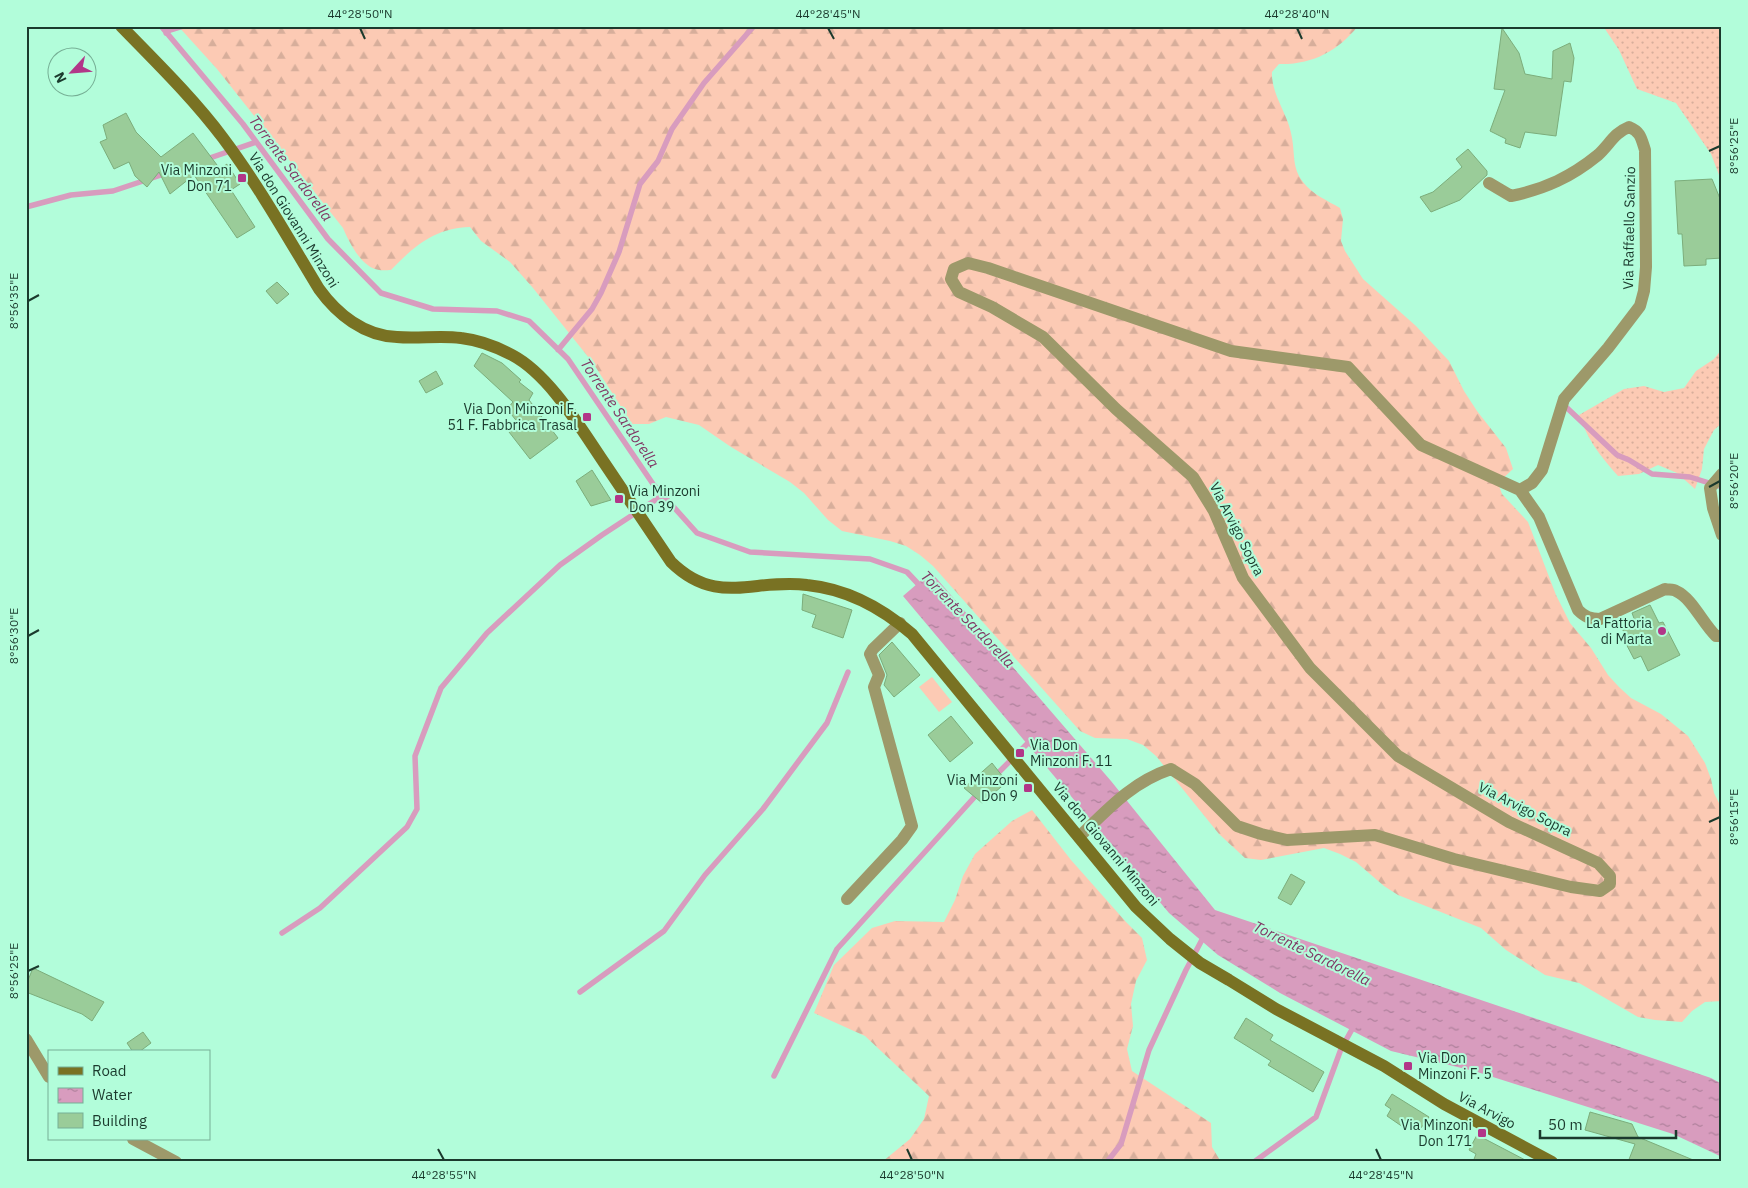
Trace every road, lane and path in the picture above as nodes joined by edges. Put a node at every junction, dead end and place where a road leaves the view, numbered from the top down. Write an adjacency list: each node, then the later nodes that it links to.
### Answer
1 (121, 26): 6 (main road, Via don Giovanni Minzoni)
2 (1489, 183): 4 (street, Via Raffaello Sanzio)
3 (1722, 474): 5 (street)
4 (1520, 490): 7 (street); 8 (street, Via Arvigo Sopra)
5 (1722, 535)
6 (900, 623): 8 (main road, Via don Giovanni Minzoni); 9 (street)
7 (1722, 636)
8 (1083, 833): 11 (main road, Via don Giovanni Minzoni)
9 (846, 899)
10 (26, 1039): 12 (street)
11 (1358, 1052): 15 (main road, Via Arvigo)
12 (48, 1075)
13 (135, 1140): 14 (street)
14 (176, 1162)
15 (1552, 1162)

